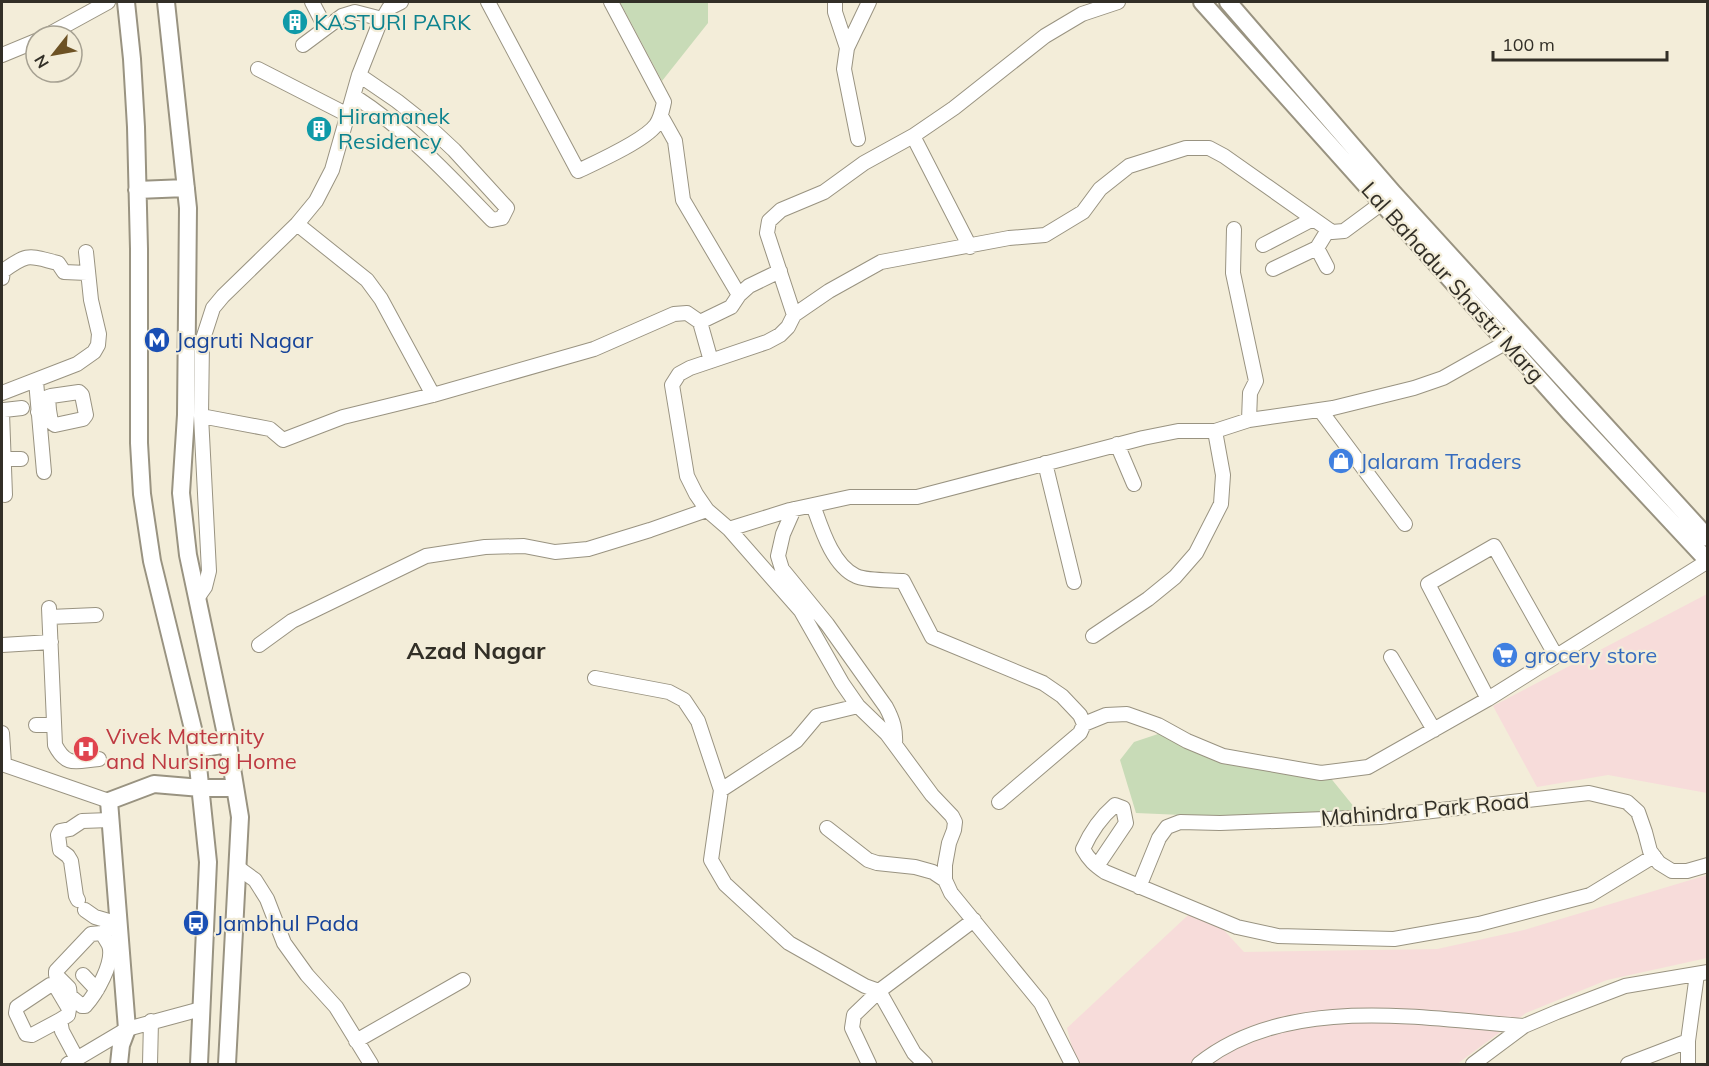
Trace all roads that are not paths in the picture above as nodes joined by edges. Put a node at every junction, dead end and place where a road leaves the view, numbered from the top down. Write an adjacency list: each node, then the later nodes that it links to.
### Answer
1 (108, 2): 16 (street)
2 (166, 2): 32 (main road)
3 (312, 2): 17 (street)
4 (401, 2): 15 (street)
5 (488, 2): 27 (street)
6 (611, 2): 27 (street)
7 (835, 2): 21 (street)
8 (1118, 2): 30 (street)
9 (1202, 2): 18 (main road, Lal Bahadur Shastri Marg)
10 (1228, 2): 14 (main road, Lal Bahadur Shastri Marg)
11 (862, 4): 21 (street)
12 (352, 7): 15 (street); 17 (street)
13 (127, 10): 33 (main road)
14 (1243, 18): 18 (main road); 28 (main road, Lal Bahadur Shastri Marg)
15 (382, 19): 24 (street)
16 (68, 24)
17 (325, 27): 19 (street)
18 (1228, 31): 29 (main road, Lal Bahadur Shastri Marg)
19 (303, 45)
20 (24, 46): 22 (street)
21 (847, 48): 31 (street)
22 (2, 55)
23 (258, 69): 26 (street)
24 (360, 75): 25 (street); 25 (street)
25 (354, 96): 26 (street)
26 (348, 116): 36 (street)
27 (661, 116): 48 (street)
28 (1329, 118): 29 (main road); 34 (main road, Lal Bahadur Shastri Marg)
29 (1317, 130): 34 (main road, Lal Bahadur Shastri Marg)
30 (913, 136): 40 (street); 45 (street)
31 (858, 139)
32 (186, 188): 33 (main road); 77 (main road)
33 (137, 190): 95 (main road)
34 (1388, 198): 38 (street); 51 (main road, Lal Bahadur Shastri Marg)
35 (1313, 219): 38 (street); 39 (street); 40 (street)
36 (297, 224): 55 (street); 58 (street)
37 (1234, 229): 59 (street)
38 (1328, 230): 41 (street)
39 (1263, 245)
40 (970, 247): 49 (street)
41 (1317, 248): 43 (street); 44 (street)
42 (86, 252): 46 (street)
43 (1327, 267)
44 (1273, 269)
45 (780, 271): 48 (street); 49 (street)
46 (87, 273): 47 (street); 53 (street)
47 (2, 279)
48 (739, 295): 50 (street)
49 (794, 315): 52 (street)
50 (700, 322): 52 (street); 55 (street)
51 (1514, 338): 57 (street); 67 (main road, Lal Bahadur Shastri Marg)
52 (711, 361): 71 (street)
53 (36, 381): 54 (street); 65 (street)
54 (2, 393)
55 (433, 395): 58 (street)
56 (22, 408): 62 (street)
57 (1320, 410): 59 (street); 72 (street)
58 (201, 416): 77 (street)
59 (1249, 420): 60 (street)
60 (1215, 431): 61 (street); 79 (street)
61 (1117, 444): 64 (street); 66 (street)
62 (2, 459): 63 (street); 68 (street)
63 (21, 459)
64 (1045, 463): 69 (street); 76 (street)
65 (44, 472)
66 (1134, 484)
67 (1655, 493): 74 (main road, Lal Bahadur Shastri Marg); 75 (main road, Lal Bahadur Shastri Marg)
68 (5, 495)
69 (813, 505): 70 (street); 88 (street)
70 (794, 509): 73 (street); 94 (street)
71 (706, 510): 73 (street); 82 (street)
72 (1405, 524)
73 (729, 529): 87 (street)
74 (1707, 538)
75 (1707, 561): 84 (street)
76 (1074, 582)
77 (198, 597): 93 (main road)
78 (96, 615): 80 (street)
79 (1093, 636)
80 (51, 642): 81 (street); 90 (street)
81 (2, 645)
82 (260, 645)
83 (1390, 657): 91 (street)
84 (1556, 657): 86 (street); 86 (street)
85 (596, 678): 102 (street)
86 (1488, 699): 91 (street)
87 (858, 706): 94 (street); 102 (street)
88 (1084, 724): 91 (street); 104 (street)
89 (36, 725): 90 (street)
90 (54, 725): 98 (street)
91 (1434, 730)
92 (2, 733): 97 (street)
93 (228, 744): 95 (main road); 101 (main road)
94 (895, 745): 111 (street)
95 (197, 749): 100 (main road)
96 (93, 762): 98 (street)
97 (3, 764): 99 (street)
98 (73, 764): 99 (street)
99 (63, 786): 103 (street)
100 (201, 788): 101 (main road); 103 (main road); 121 (main road)
101 (234, 788): 110 (main road)
102 (721, 789): 120 (street)
103 (110, 801): 105 (main road)
104 (999, 802)
105 (110, 820): 114 (main road); 114 (street)
106 (827, 828): 111 (street)
107 (1654, 856): 108 (street); 112 (street); 112 (street, Mahindra Park Road)
108 (1707, 865)
109 (1097, 866): 112 (street)
110 (237, 867): 126 (street); 133 (main road)
111 (945, 880): 113 (street)
112 (1139, 887)
113 (974, 920): 120 (street); 137 (street)
114 (119, 924): 115 (street); 125 (main road)
115 (102, 933): 119 (street); 119 (street)
116 (1702, 973): 124 (street); 127 (street)
117 (83, 975): 119 (street)
118 (463, 980): 126 (street)
119 (97, 990)
120 (879, 991): 135 (street); 136 (street)
121 (201, 1009): 123 (street); 132 (main road)
122 (60, 1020): 129 (street)
123 (151, 1021): 125 (street); 131 (street)
124 (1524, 1026): 128 (street); 140 (street)
125 (127, 1029): 129 (street); 130 (main road)
126 (356, 1041): 134 (street)
127 (1688, 1041): 141 (street); 142 (street)
128 (1214, 1052): 138 (street); 139 (street)
129 (73, 1062)
130 (119, 1065)
131 (150, 1065)
132 (199, 1065)
133 (227, 1065)
134 (371, 1065)
135 (869, 1065)
136 (925, 1065)
137 (1072, 1065)
138 (1199, 1065)
139 (1224, 1065)
140 (1473, 1065)
141 (1628, 1065)
142 (1688, 1065)

